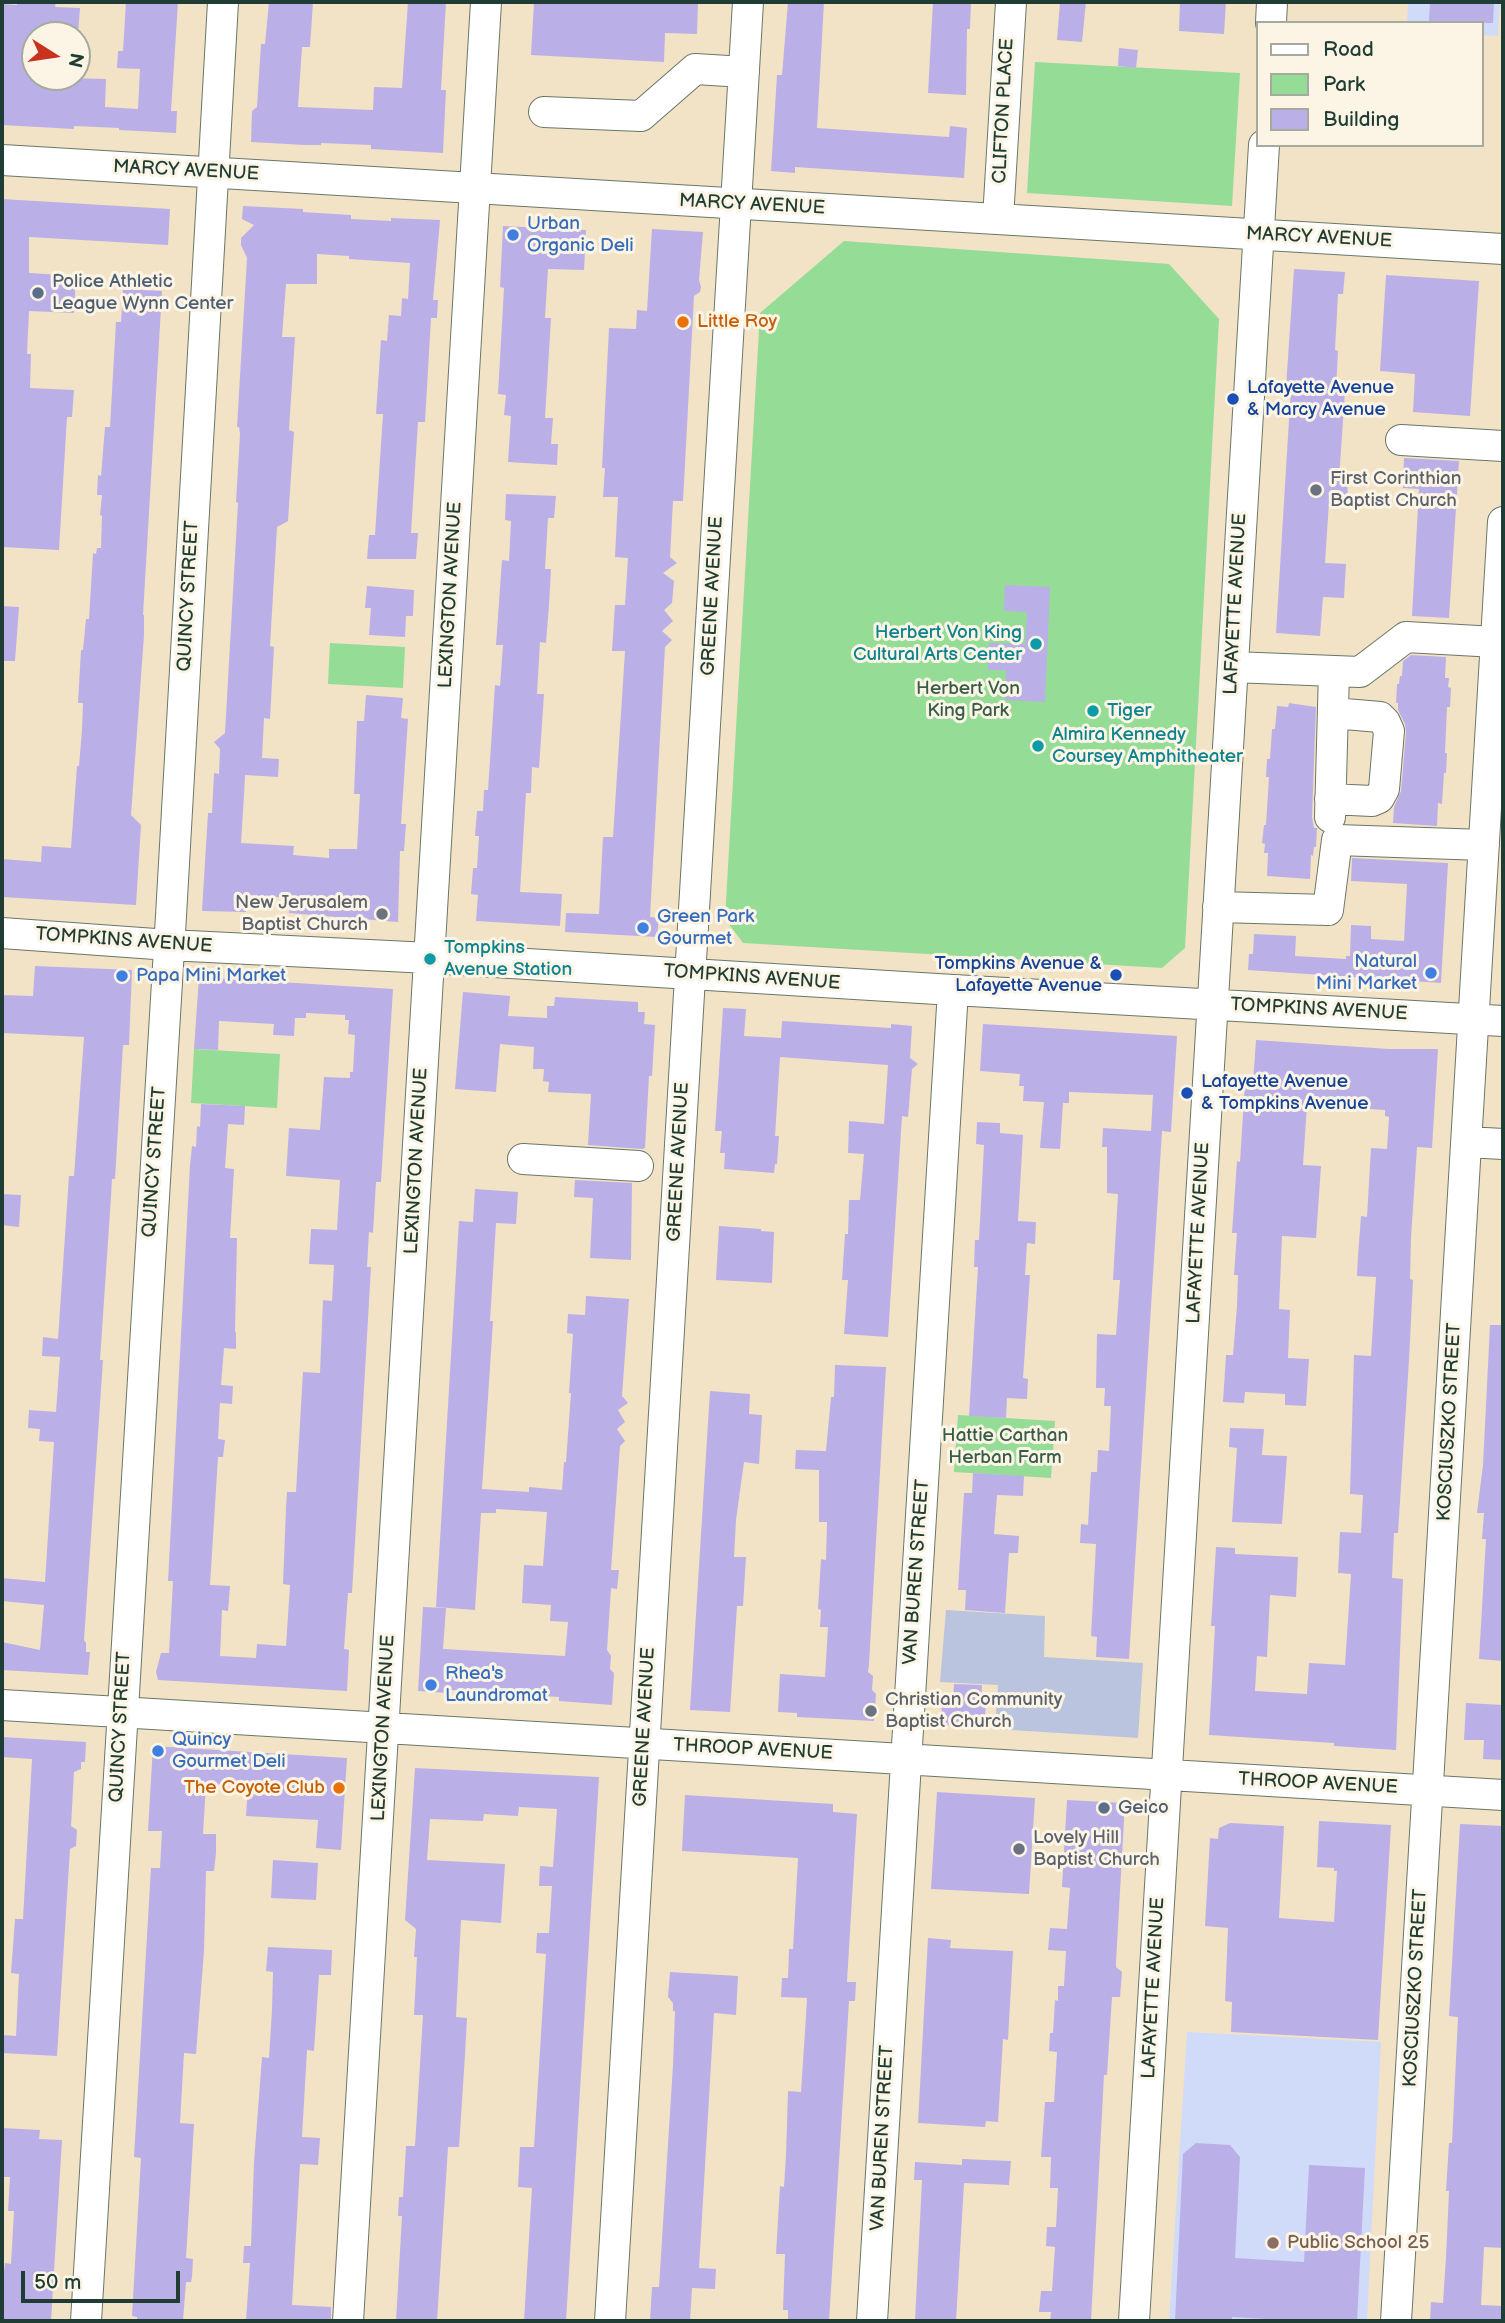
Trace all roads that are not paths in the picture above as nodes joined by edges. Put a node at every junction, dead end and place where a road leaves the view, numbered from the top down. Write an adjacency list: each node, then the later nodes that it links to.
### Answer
1 (223, 2): 11 (street, QUINCY STREET)
2 (486, 2): 12 (street, LEXINGTON AVENUE)
3 (748, 2): 7 (street, GREENE AVENUE)
4 (1011, 2): 14 (street, CLIFTON PLACE)
5 (1272, 2): 6 (street)
6 (1271, 21)
7 (744, 72): 8 (street); 13 (street, GREENE AVENUE)
8 (544, 112)
9 (1264, 147): 15 (street, LAFAYETTE AVENUE)
10 (2, 160): 11 (street, MARCY AVENUE)
11 (213, 173): 12 (street, MARCY AVENUE); 29 (street, QUINCY STREET)
12 (475, 188): 13 (street, MARCY AVENUE); 30 (street, LEXINGTON AVENUE)
13 (736, 204): 14 (street, MARCY AVENUE); 31 (street, GREENE AVENUE)
14 (998, 219): 15 (street, MARCY AVENUE)
15 (1259, 234): 16 (street, MARCY AVENUE); 21 (street, LAFAYETTE AVENUE)
16 (1503, 249)
17 (1401, 440): 18 (street)
18 (1503, 446)
19 (1503, 522): 20 (street, KOSCIUSZKO STREET)
20 (1496, 642): 22 (street); 26 (street, KOSCIUSZKO STREET)
21 (1233, 667): 22 (street); 27 (street, LAFAYETTE AVENUE)
22 (1334, 671): 23 (street)
23 (1332, 713): 24 (street); 24 (street)
24 (1330, 799): 25 (street)
25 (1337, 840): 26 (street); 27 (street)
26 (1484, 845): 34 (street, KOSCIUSZKO STREET)
27 (1218, 907): 33 (street, LAFAYETTE AVENUE)
28 (2, 933): 29 (street, TOMPKINS AVENUE)
29 (169, 945): 30 (street, TOMPKINS AVENUE); 41 (street, QUINCY STREET)
30 (429, 958): 31 (street, TOMPKINS AVENUE); 42 (street, LEXINGTON AVENUE)
31 (690, 974): 32 (street, TOMPKINS AVENUE); 43 (street, GREENE AVENUE)
32 (953, 990): 33 (street, TOMPKINS AVENUE); 44 (street, VAN BUREN STREET)
33 (1212, 1004): 34 (street, TOMPKINS AVENUE); 45 (street, LAFAYETTE AVENUE)
34 (1474, 1019): 35 (street, TOMPKINS AVENUE); 36 (street, KOSCIUSZKO STREET)
35 (1503, 1021)
36 (1466, 1142): 37 (street); 46 (street, KOSCIUSZKO STREET)
37 (1503, 1144)
38 (523, 1159): 39 (street)
39 (638, 1166)
40 (2, 1705): 41 (street, THROOP AVENUE)
41 (122, 1712): 42 (street, THROOP AVENUE); 48 (street, QUINCY STREET)
42 (384, 1728): 43 (street, THROOP AVENUE); 49 (street, LEXINGTON AVENUE)
43 (644, 1743): 44 (street, THROOP AVENUE); 50 (street, GREENE AVENUE)
44 (905, 1759): 45 (street, THROOP AVENUE); 51 (street, VAN BUREN STREET)
45 (1166, 1774): 46 (street, THROOP AVENUE); 52 (street, LAFAYETTE AVENUE)
46 (1427, 1790): 47 (street, THROOP AVENUE); 53 (street, KOSCIUSZKO STREET)
47 (1503, 1795)
48 (86, 2321)
49 (348, 2321)
50 (610, 2321)
51 (872, 2321)
52 (1134, 2321)
53 (1396, 2321)

